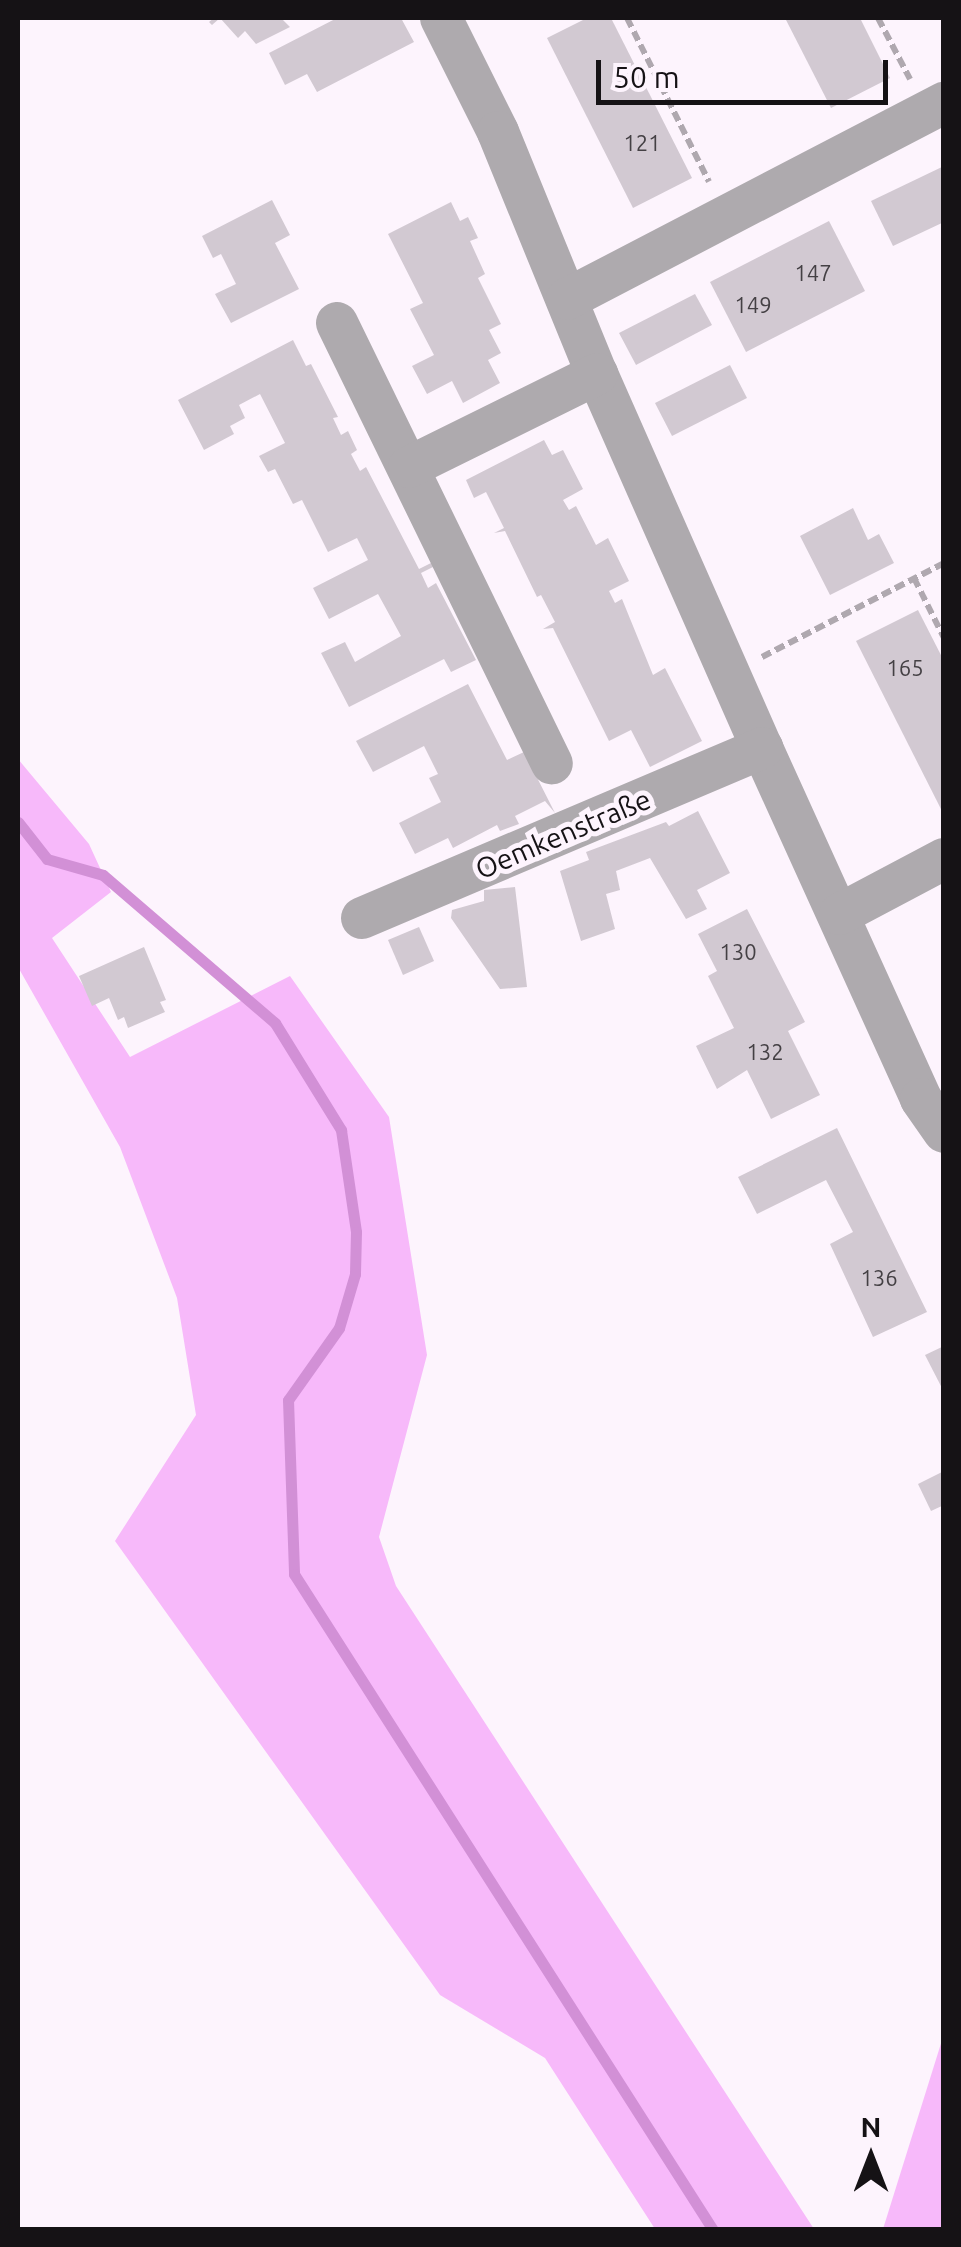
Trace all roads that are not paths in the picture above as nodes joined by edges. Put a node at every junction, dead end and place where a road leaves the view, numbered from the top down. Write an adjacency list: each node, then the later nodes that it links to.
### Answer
1 (441, 18): 3 (street)
2 (935, 107): 3 (street)
3 (567, 299): 5 (street)
4 (338, 324): 6 (street)
5 (597, 374): 6 (street); 7 (street)
6 (409, 467): 8 (street)
7 (762, 748): 10 (street); 11 (street, Oemkenstraße)
8 (552, 763)
9 (944, 859): 10 (street)
10 (840, 914): 12 (street)
11 (362, 918)
12 (944, 1132)

